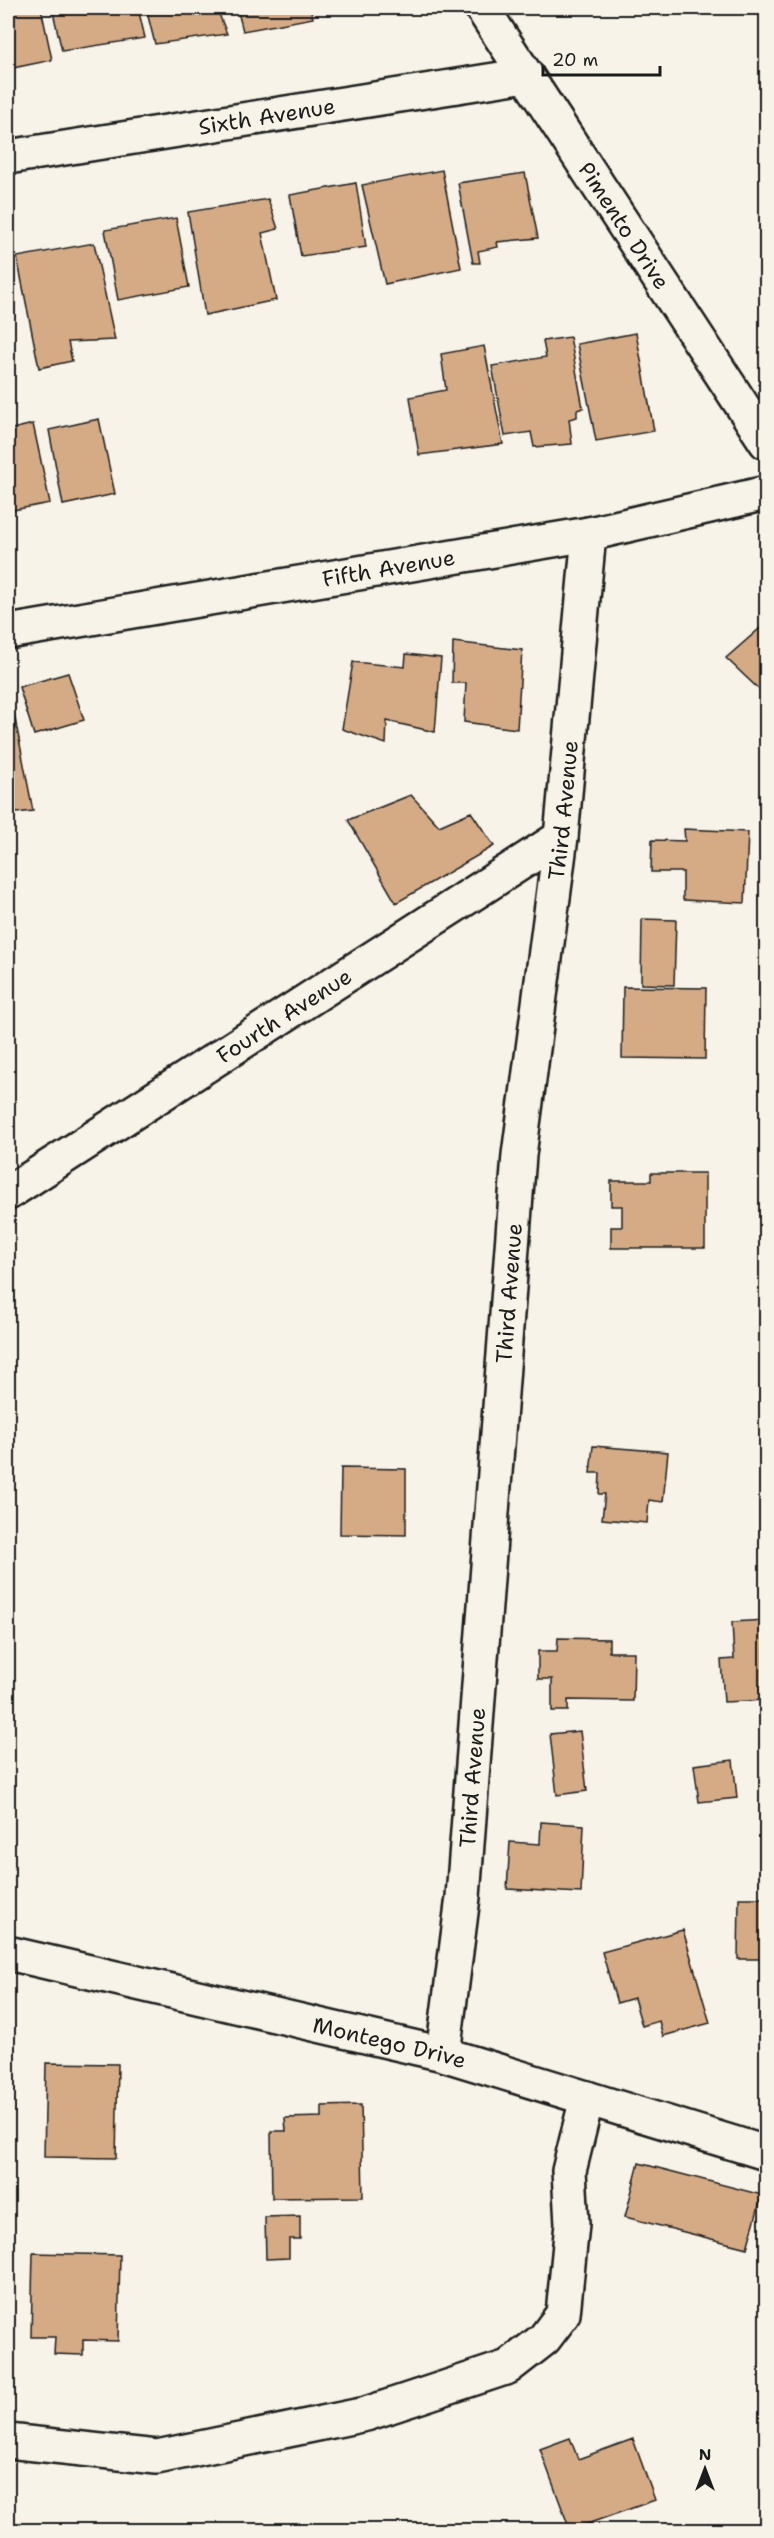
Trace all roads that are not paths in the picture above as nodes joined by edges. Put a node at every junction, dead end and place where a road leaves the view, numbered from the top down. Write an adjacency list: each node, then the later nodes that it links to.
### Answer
1 (482, 8): 2 (street, Pimento Drive)
2 (526, 75): 3 (street, Sixth Avenue); 4 (street, Pimento Drive)
3 (8, 157)
4 (766, 442)
5 (766, 493): 6 (street, Fifth Avenue)
6 (590, 534): 7 (street, Fifth Avenue); 8 (street, Third Avenue)
7 (8, 632)
8 (561, 837): 9 (street, Fourth Avenue); 11 (street, Third Avenue)
9 (8, 1193)
10 (8, 1953): 11 (street, Montego Drive)
11 (443, 2054): 12 (street, Montego Drive)
12 (587, 2098): 13 (street, Montego Drive); 14 (street)
13 (766, 2153)
14 (8, 2441)

